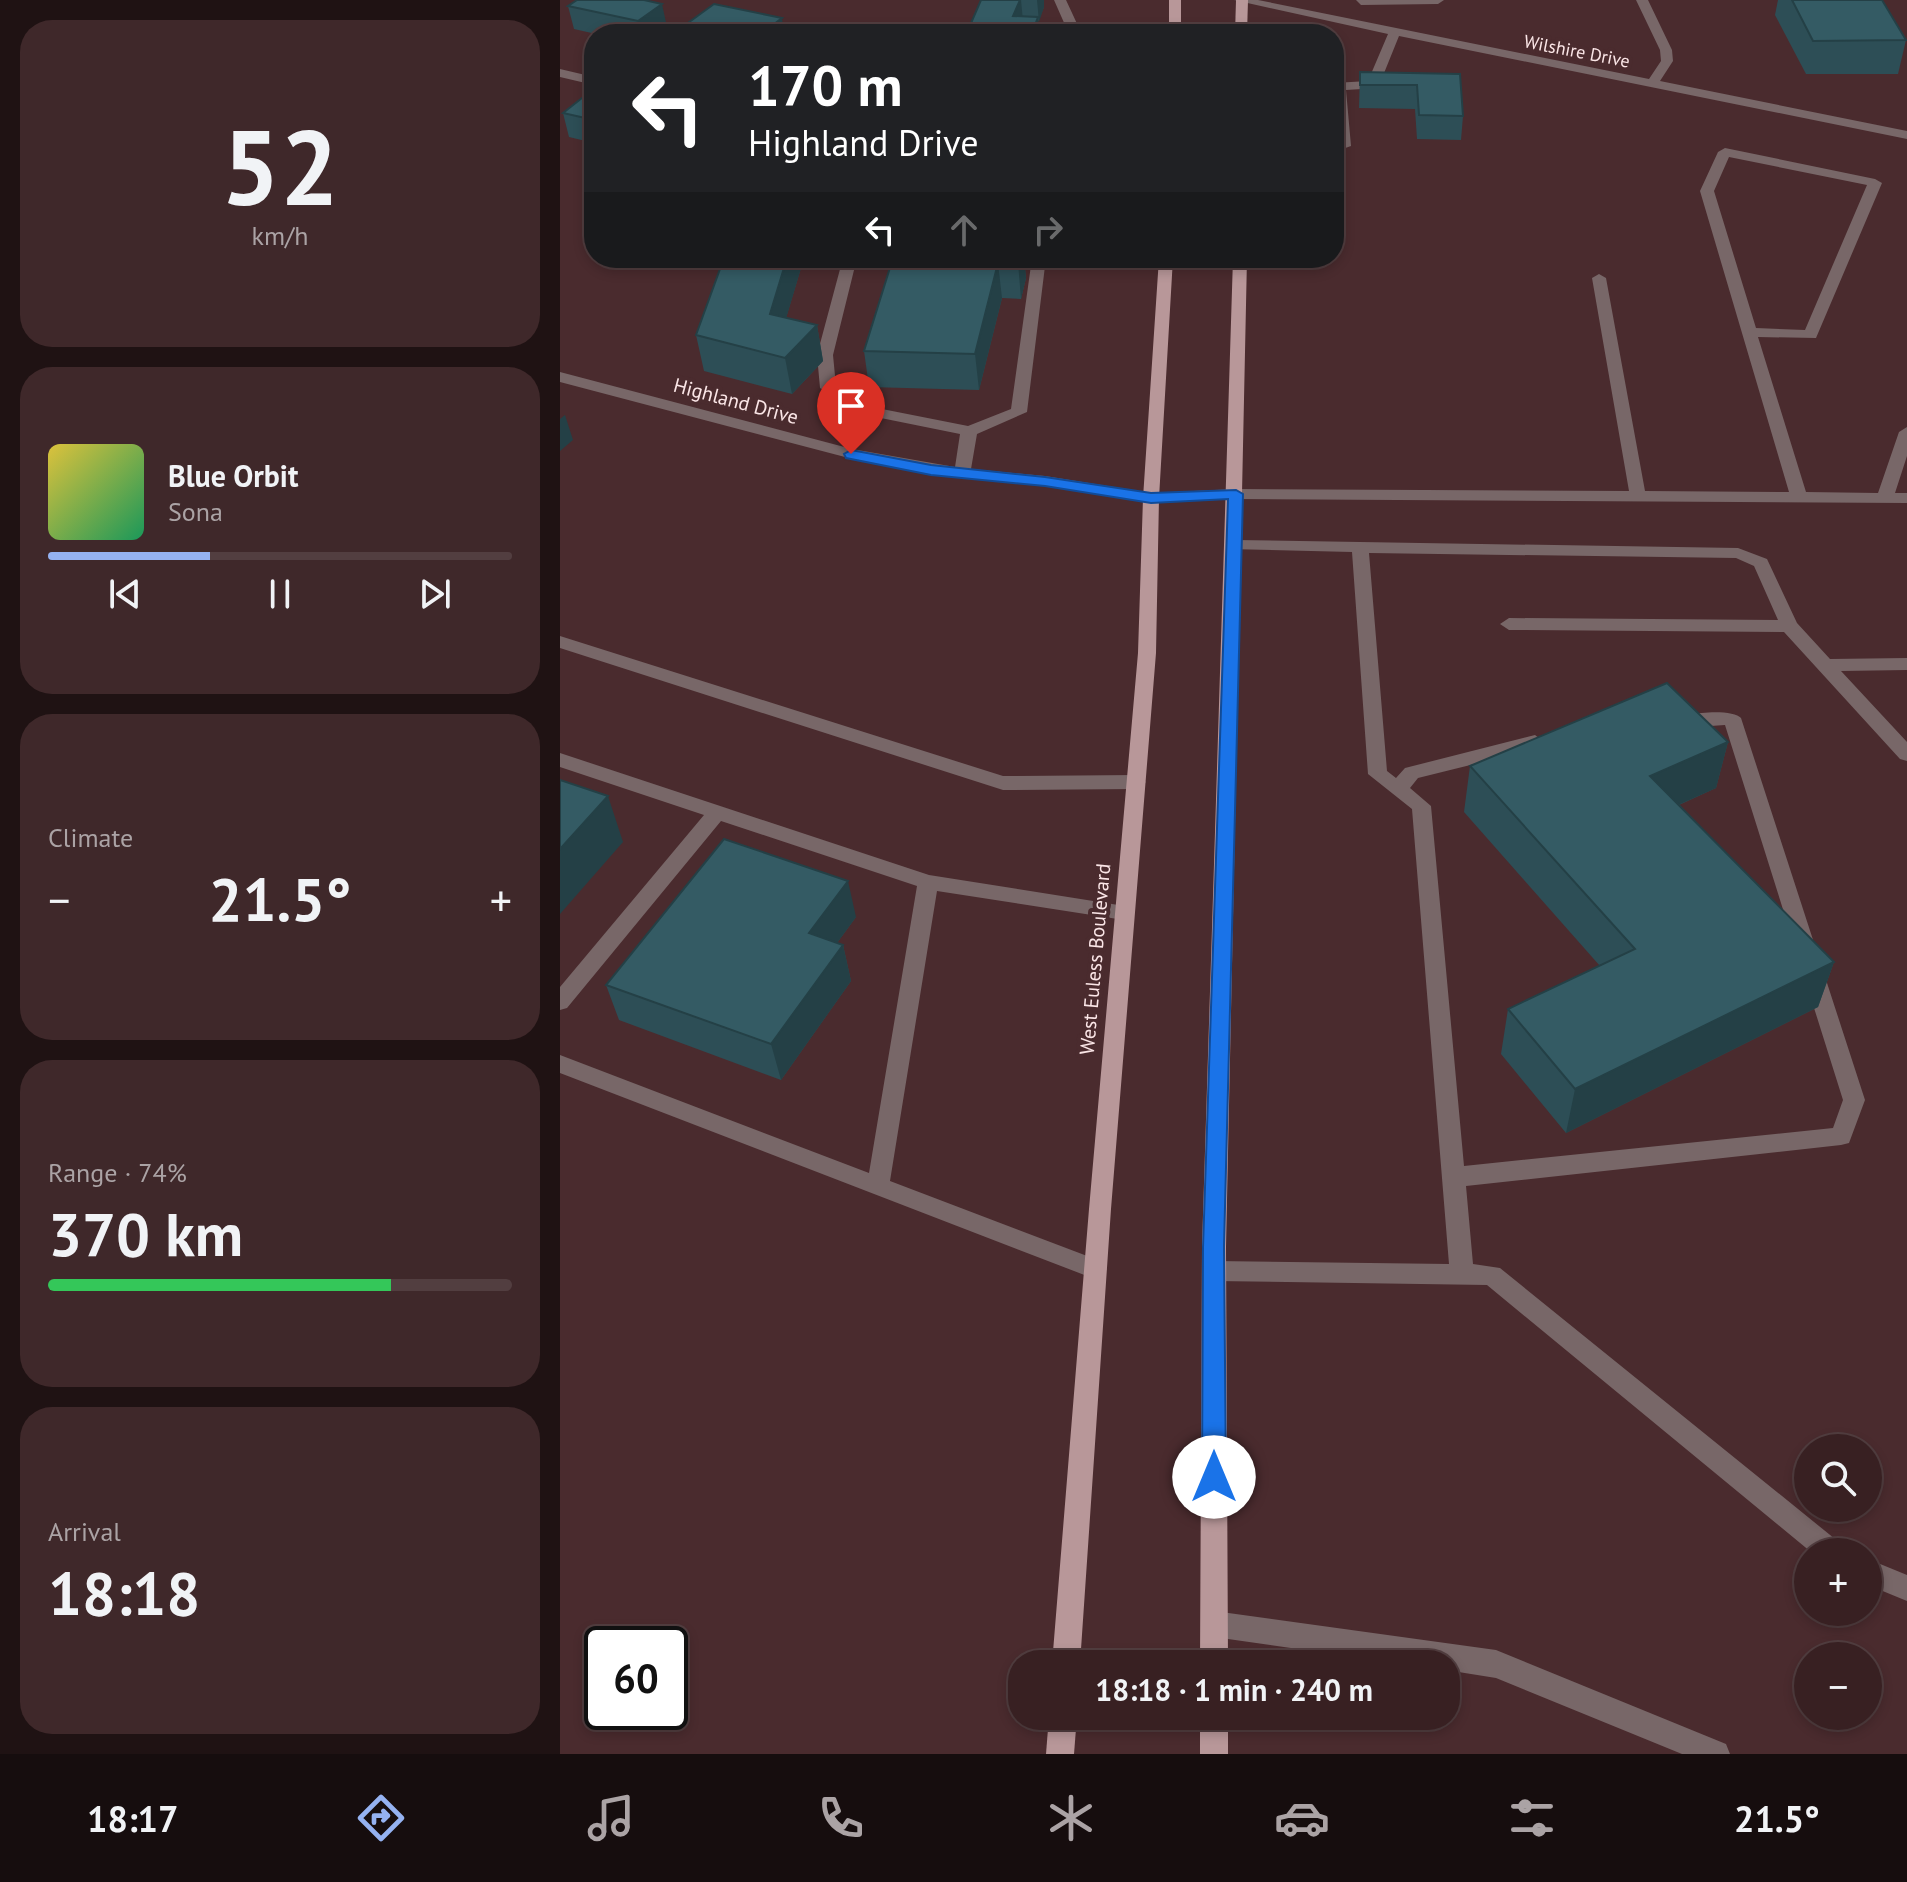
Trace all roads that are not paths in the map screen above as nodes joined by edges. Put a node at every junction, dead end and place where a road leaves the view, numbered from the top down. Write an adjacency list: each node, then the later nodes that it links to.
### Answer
1 (1060, 0): 7 (street)
2 (1175, 0): 8 (main road)
3 (1241, 0): 9 (main road); 10 (street, Wilshire Drive)
4 (1438, 0): 6 (street)
5 (1642, 0): 14 (street)
6 (1360, 1): 10 (street)
7 (1070, 24)
8 (1175, 24)
9 (1241, 24)
10 (1353, 25): 11 (street, Wilshire Drive)
11 (1394, 33): 14 (street, Wilshire Drive); 15 (street)
12 (560, 73): 13 (street)
13 (584, 79)
14 (1652, 84): 16 (street, Wilshire Drive)
15 (1344, 87)
16 (1907, 135)
17 (847, 268): 24 (street)
18 (1038, 268): 24 (street)
19 (1165, 268): 30 (main road, West Euless Boulevard)
20 (1240, 268): 27 (main road)
21 (1599, 278): 28 (street)
22 (1749, 332): 22 (street); 29 (street)
23 (560, 377): 26 (street, Highland Drive)
24 (969, 431): 26 (street)
25 (1907, 432): 31 (street)
26 (962, 473): 30 (street, Highland Drive)
27 (1236, 494): 28 (street, Highland Drive); 30 (street, Highland Drive); 33 (main road)
28 (1638, 496): 29 (street, Highland Drive)
29 (1799, 497): 31 (street, Highland Drive)
30 (1151, 498): 44 (main road, West Euless Boulevard)
31 (1885, 498): 32 (street, Highland Drive)
32 (1907, 498)
33 (1234, 545): 34 (street); 54 (main road)
34 (1360, 546): 36 (street); 45 (street)
35 (1509, 624): 36 (street)
36 (1789, 626): 39 (street)
37 (560, 642): 44 (street)
38 (1907, 664): 39 (street)
39 (1825, 665): 42 (street)
40 (1652, 724): 51 (street)
41 (1559, 736): 45 (street)
42 (1907, 754)
43 (560, 760): 46 (street)
44 (1136, 782): 48 (main road, West Euless Boulevard)
45 (1398, 788): 51 (street)
46 (717, 812): 47 (street); 49 (street)
47 (928, 882): 48 (street); 52 (street)
48 (1124, 912): 53 (main road, West Euless Boulevard)
49 (560, 1002)
50 (560, 1064): 52 (street)
51 (1452, 1176): 55 (street)
52 (878, 1186): 53 (street)
53 (1095, 1269): 60 (main road, West Euless Boulevard)
54 (1214, 1271): 55 (street); 59 (main road)
55 (1462, 1274): 56 (street)
56 (1814, 1538)
57 (1882, 1578): 58 (street)
58 (1907, 1588)
59 (1214, 1624): 61 (main road); 66 (street)
60 (1067, 1650)
61 (1214, 1650)
62 (1062, 1730): 64 (main road)
63 (1214, 1730): 65 (main road)
64 (1060, 1754)
65 (1214, 1754)
66 (1716, 1754)

